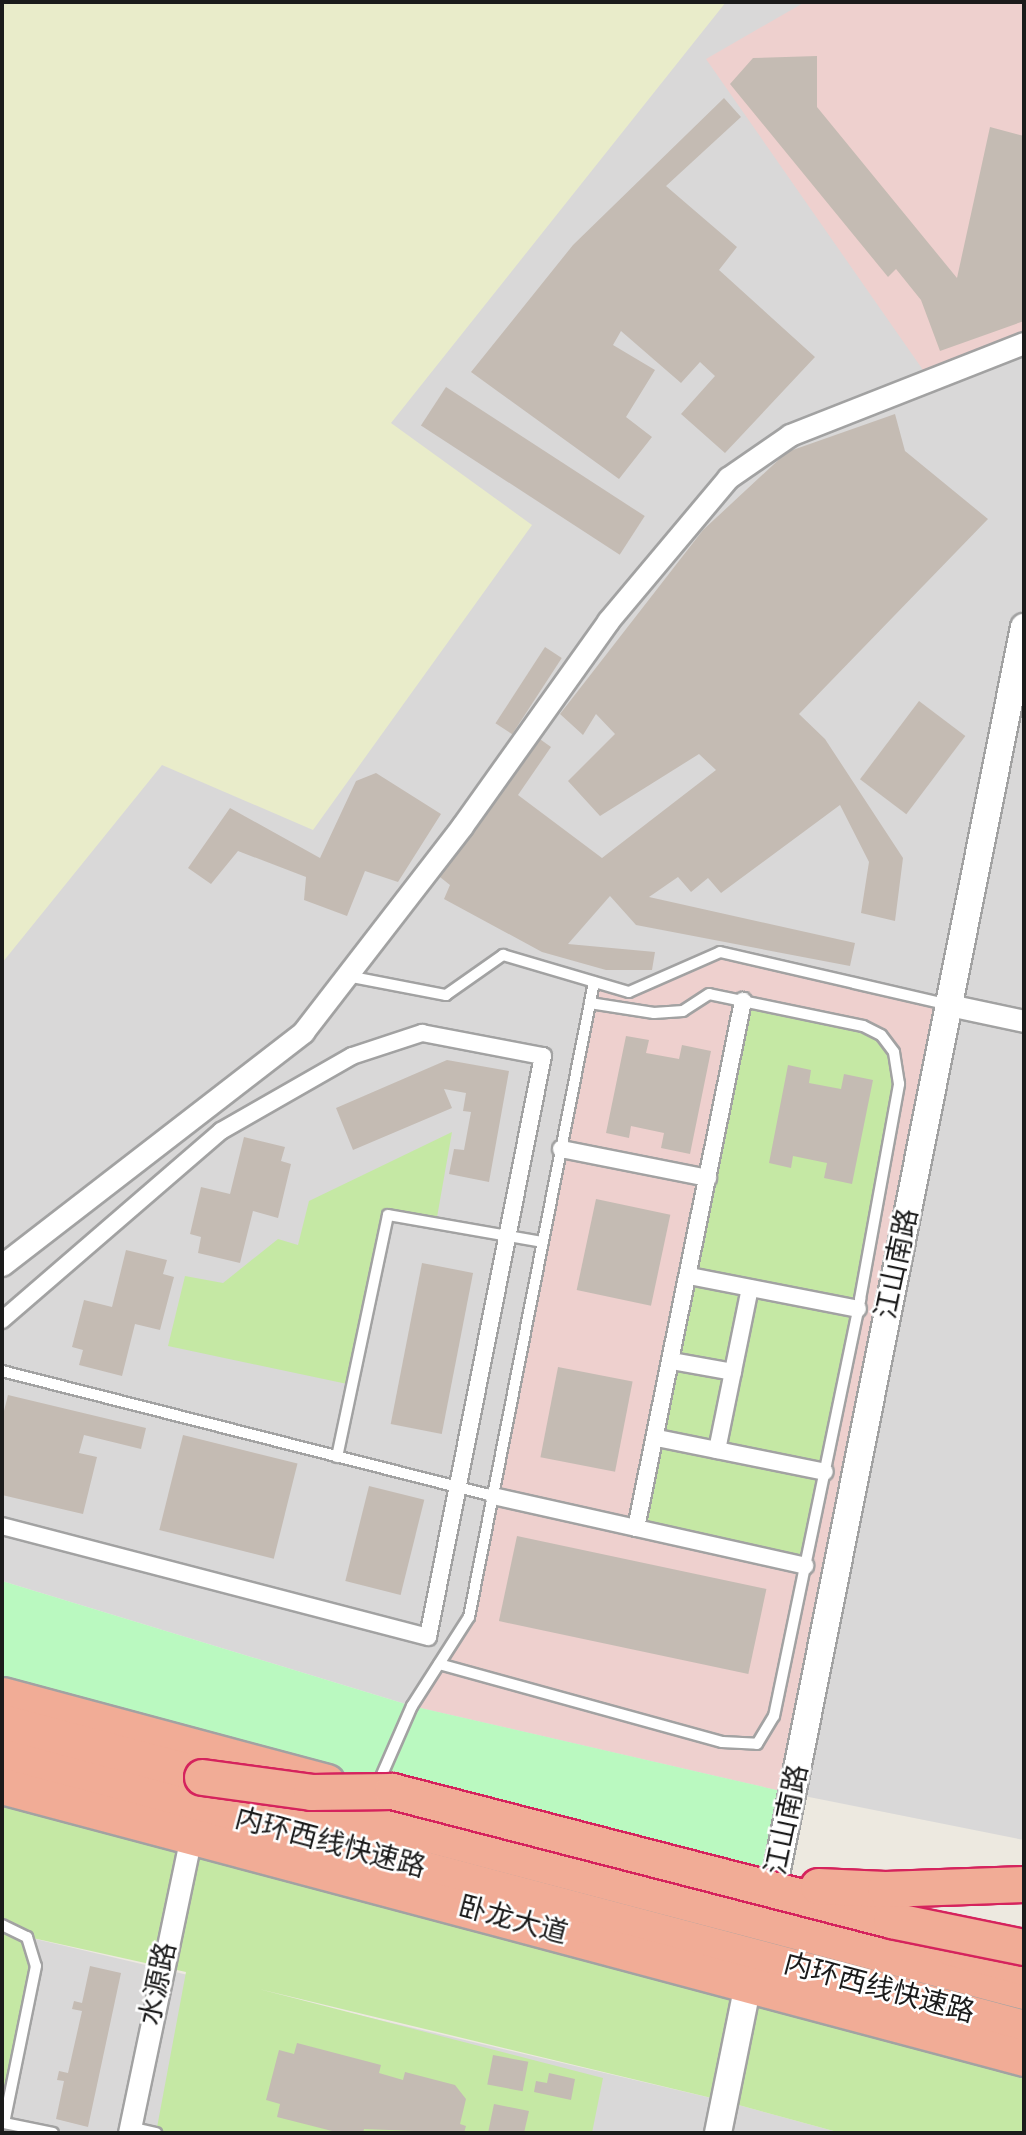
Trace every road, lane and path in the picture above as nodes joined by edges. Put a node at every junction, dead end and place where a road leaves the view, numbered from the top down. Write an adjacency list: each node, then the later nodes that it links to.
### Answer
1 (1024, 343): 3 (street)
2 (1024, 627): 7 (street, 江山南路)
3 (346, 976): 4 (lane); 13 (street)
4 (594, 982): 6 (lane); 7 (lane)
5 (744, 1001): 6 (lane); 10 (street); 16 (lane)
6 (590, 1003): 9 (lane)
7 (949, 1005): 8 (street); 42 (street, 江山南路)
8 (1024, 1021)
9 (561, 1149): 10 (street); 12 (lane)
10 (708, 1178): 14 (street)
11 (510, 1236): 12 (lane); 17 (street); 23 (lane); 25 (street)
12 (543, 1242): 26 (lane)
13 (2, 1265)
14 (689, 1276): 15 (street); 18 (street)
15 (750, 1288): 16 (street); 20 (street)
16 (858, 1309): 24 (lane)
17 (2, 1320)
18 (672, 1361): 20 (street); 21 (street)
19 (2, 1371): 23 (lane)
20 (733, 1372): 22 (street)
21 (657, 1438): 22 (street); 28 (street)
22 (717, 1450): 24 (street)
23 (337, 1457): 25 (lane)
24 (825, 1472): 29 (lane)
25 (460, 1488): 26 (lane); 27 (street)
26 (493, 1496): 28 (street); 30 (lane)
27 (2, 1526)
28 (636, 1528): 29 (street)
29 (805, 1566): 30 (lane)
30 (439, 1664): 36 (lane)
31 (2, 1695): 36 (highway)
32 (2, 1722): 34 (highway, 内环西线快速路)
33 (2, 1758): 43 (highway, 内环西线快速路)
34 (201, 1777): 40 (highway, bridge); 48 (highway, 内环西线快速路, bridge)
35 (2, 1786): 38 (highway, 卧龙大道)
36 (373, 1795): 42 (highway)
37 (2, 1798): 38 (highway)
38 (153, 1825): 39 (highway, 卧龙大道)
39 (191, 1835): 47 (highway, 卧龙大道); 53 (street, 水源路)
40 (740, 1881): 41 (highway, bridge); 45 (highway, bridge)
41 (1024, 1885)
42 (771, 1900): 46 (highway)
43 (574, 1908): 49 (highway, 内环西线快速路); 50 (highway)
44 (2, 1925): 52 (lane)
45 (1024, 1947)
46 (1024, 1967)
47 (748, 1984): 51 (highway, 卧龙大道); 56 (street)
48 (1024, 1991)
49 (1024, 2028)
50 (1024, 2051)
51 (1024, 2058)
52 (3, 2123): 54 (lane)
53 (129, 2130): 55 (lane)
54 (53, 2133)
55 (156, 2133)
56 (718, 2133)

